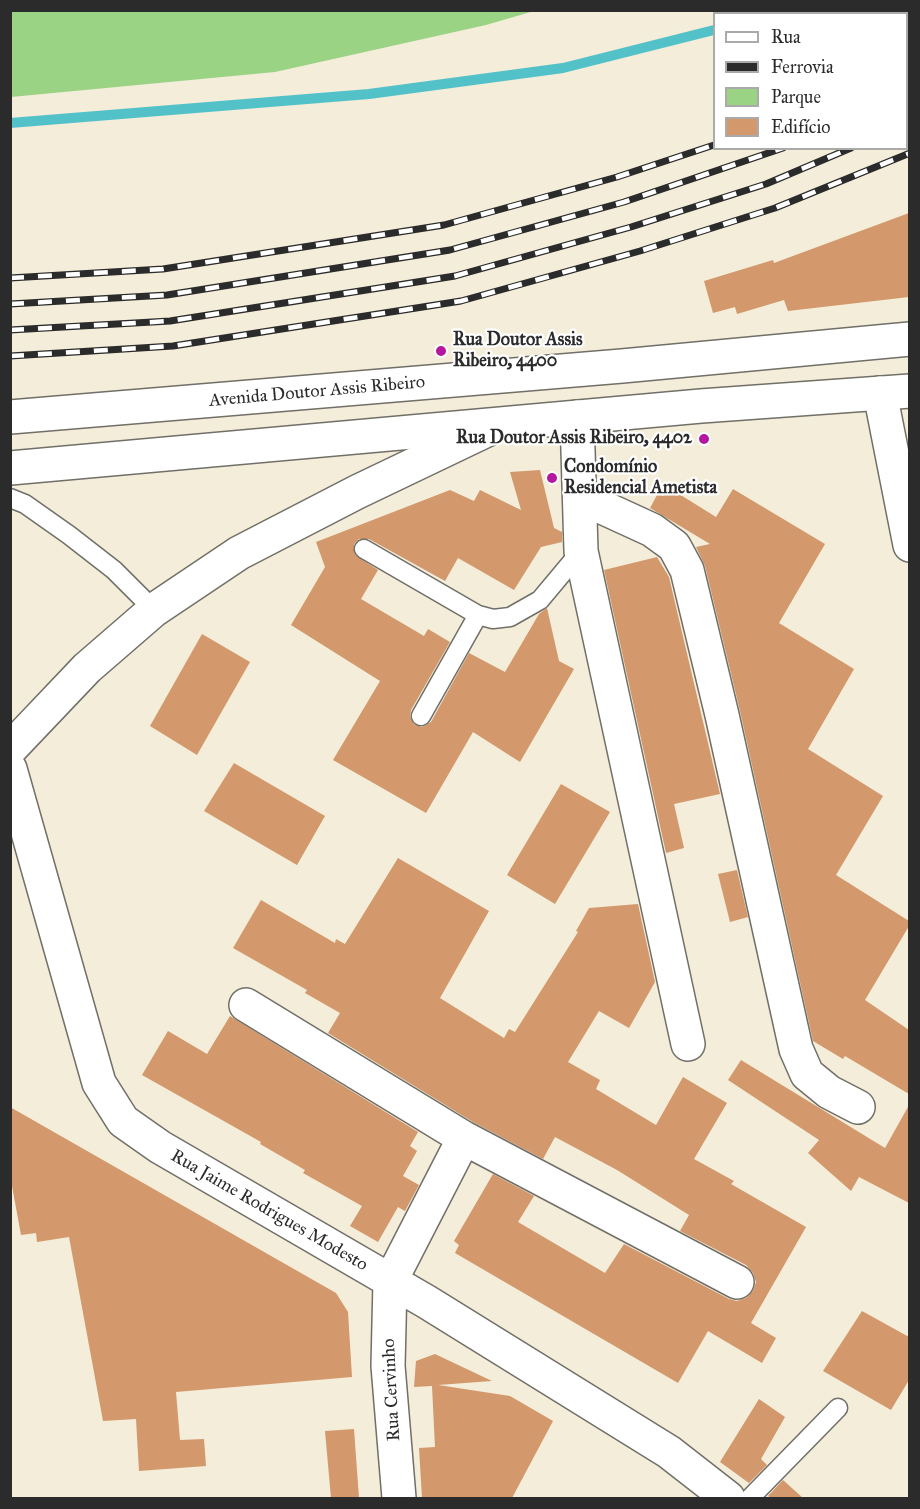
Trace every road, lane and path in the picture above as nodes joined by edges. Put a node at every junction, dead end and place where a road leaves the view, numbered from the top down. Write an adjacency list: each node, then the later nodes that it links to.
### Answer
1 (909, 339): 3 (street, Avenida Doutor Assis Ribeiro)
2 (895, 392): 4 (street); 9 (street)
3 (10, 417)
4 (577, 417): 5 (street); 7 (street)
5 (498, 425): 6 (street); 12 (street)
6 (10, 468)
7 (580, 497): 11 (street); 19 (street)
8 (10, 498): 12 (lane)
9 (909, 545)
10 (364, 549): 13 (lane)
11 (581, 551): 13 (lane); 18 (street)
12 (154, 610): 15 (street)
13 (478, 615): 14 (lane)
14 (422, 716)
15 (10, 749)
16 (10, 769): 21 (street, Rua Jaime Rodrigues Modesto)
17 (246, 1005): 20 (street)
18 (688, 1044)
19 (858, 1107)
20 (464, 1138): 21 (street); 22 (street)
21 (390, 1282): 24 (street, Rua Cervinho); 25 (street, Rua Jaime Rodrigues Modesto)
22 (737, 1282)
23 (838, 1408): 26 (lane)
24 (399, 1498)
25 (728, 1498)
26 (750, 1498)

